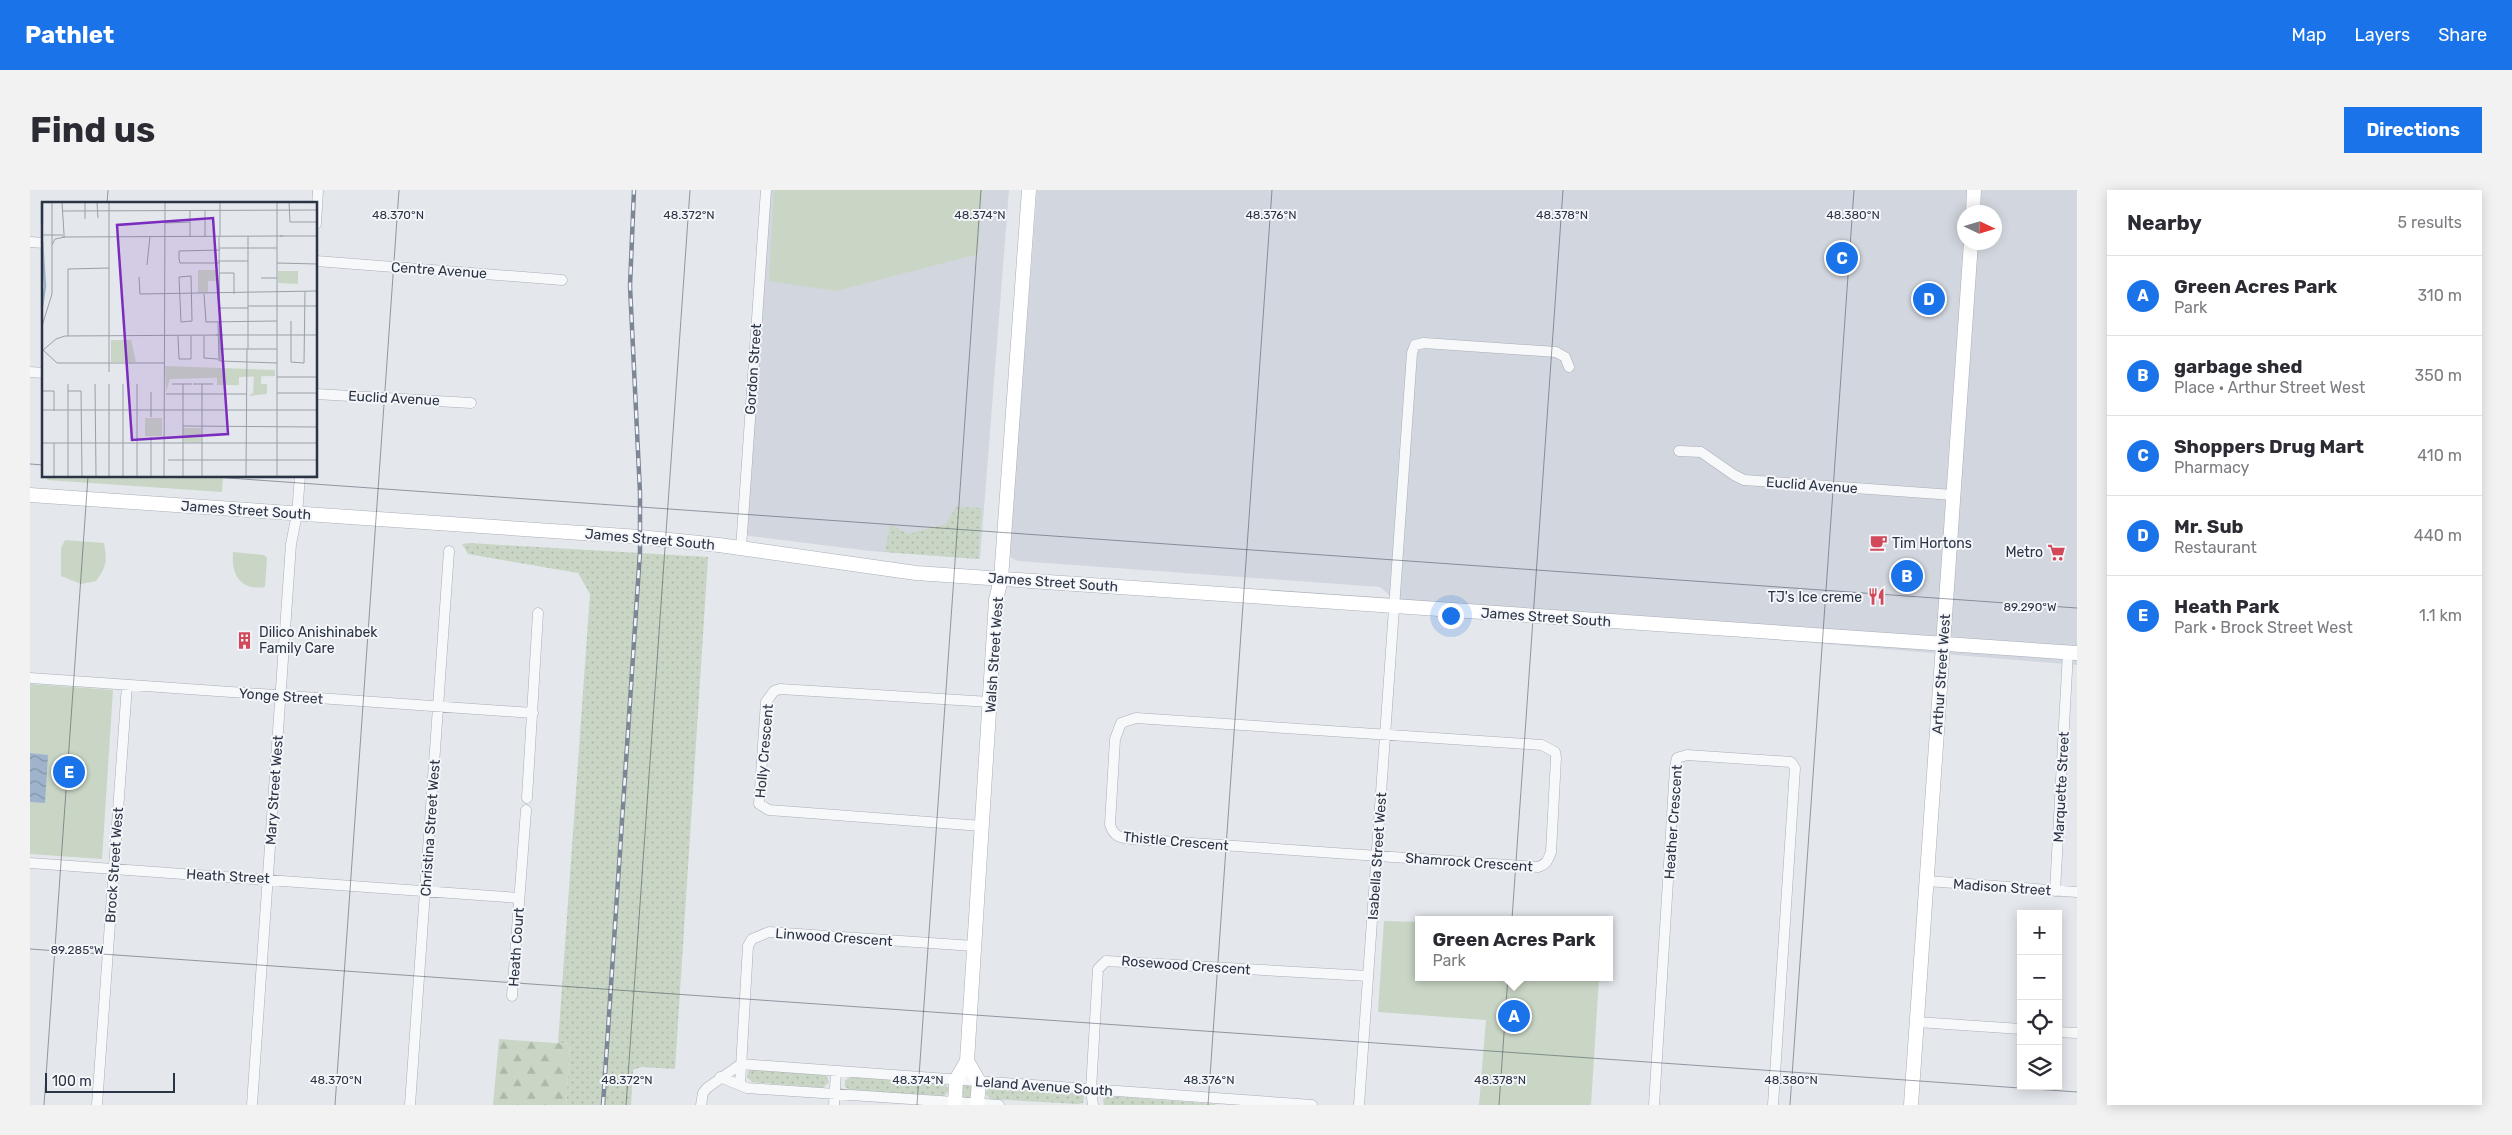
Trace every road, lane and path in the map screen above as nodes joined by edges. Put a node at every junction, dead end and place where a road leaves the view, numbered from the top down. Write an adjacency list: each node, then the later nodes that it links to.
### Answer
1 (766, 190): 16 (street, Gordon Street)
2 (1029, 190): 18 (street, Walsh Street West)
3 (1974, 190): 4 (street)
4 (1973, 205)
5 (1970, 250): 13 (street, Arthur Street West)
6 (318, 261): 7 (street, Centre Avenue)
7 (562, 280)
8 (1569, 367): 19 (street, Isabella Street West)
9 (318, 394): 10 (street, Euclid Avenue)
10 (472, 403)
11 (1680, 451): 13 (street, Euclid Avenue)
12 (300, 478): 15 (street, Mary Street West)
13 (1953, 495): 21 (street, Arthur Street West)
14 (30, 496): 15 (street, James Street South)
15 (297, 514): 16 (street, James Street South); 25 (street, Mary Street West)
16 (741, 548): 18 (street, James Street South)
17 (449, 551): 27 (street, Christina Street West)
18 (1001, 579): 19 (street, James Street South); 26 (street, Walsh Street West)
19 (1395, 607): 21 (street, James Street South); 29 (street, Isabella Street West)
20 (538, 613): 28 (street)
21 (1943, 643): 22 (street, James Street South); 37 (street, Arthur Street West)
22 (2072, 653): 39 (street, Marquette Street)
23 (30, 678): 24 (street, Yonge Street)
24 (128, 685): 25 (street, Yonge Street); 35 (street, Brock Street West)
25 (281, 695): 27 (street, Yonge Street); 36 (street, Mary Street West)
26 (990, 702): 32 (street, Walsh Street West); 32 (street, Holly Crescent)
27 (438, 706): 28 (street, Yonge Street); 38 (street, Christina Street West)
28 (533, 713): 30 (street)
29 (1386, 733): 33 (street, Isabella Street West); 33 (street, Shamrock Crescent); 33 (street, Thistle Crescent)
30 (527, 798)
31 (526, 810): 41 (street, Heath Court)
32 (982, 826): 42 (street, Walsh Street West)
33 (1377, 855): 43 (street, Isabella Street West)
34 (30, 863): 35 (street, Heath Street)
35 (114, 869): 36 (street, Heath Street); 61 (street, Brock Street West)
36 (268, 878): 38 (street, Heath Street); 62 (street, Mary Street West)
37 (1927, 881): 39 (street, Madison Street); 45 (street, Arthur Street West)
38 (425, 891): 41 (street, Heath Court); 63 (street, Christina Street West)
39 (2055, 891): 40 (street, Madison Street)
40 (2077, 892)
41 (519, 898): 44 (street, Heath Court)
42 (974, 946): 49 (street, Walsh Street West); 50 (street, Linwood Crescent)
43 (1368, 976): 56 (street, Rosewood Crescent); 69 (street, Isabella Street West)
44 (512, 996)
45 (1917, 1022): 46 (street); 72 (street, Arthur Street West)
46 (2017, 1029)
47 (2062, 1032): 48 (street)
48 (2077, 1033)
49 (967, 1061): 53 (street, Walsh Street West); 54 (street)
50 (741, 1064): 51 (street, Leland Avenue South); 52 (street); 55 (street, Linwood Crescent)
51 (836, 1071): 53 (street, Leland Avenue South); 57 (street)
52 (720, 1077): 55 (street, Leland Avenue South); 64 (street)
53 (956, 1080): 54 (street, Leland Avenue South); 59 (street, Walsh Street West)
54 (979, 1082): 56 (street, Leland Avenue South); 60 (street)
55 (740, 1085): 57 (street, Leland Avenue South)
56 (1091, 1090): 58 (street, Leland Avenue South); 67 (street, Rosewood Crescent)
57 (835, 1094): 59 (street, Leland Avenue South); 65 (street)
58 (1227, 1102): 68 (street, Leland Avenue South)
59 (955, 1104): 60 (street, Leland Avenue South)
60 (977, 1104): 66 (street, Leland Avenue South)
61 (97, 1105)
62 (252, 1105)
63 (410, 1105)
64 (701, 1105)
65 (834, 1105)
66 (999, 1105)
67 (1093, 1105)
68 (1312, 1105)
69 (1359, 1105)
70 (1654, 1105): 71 (street, Heather Crescent)
71 (1773, 1105)
72 (1911, 1105)

